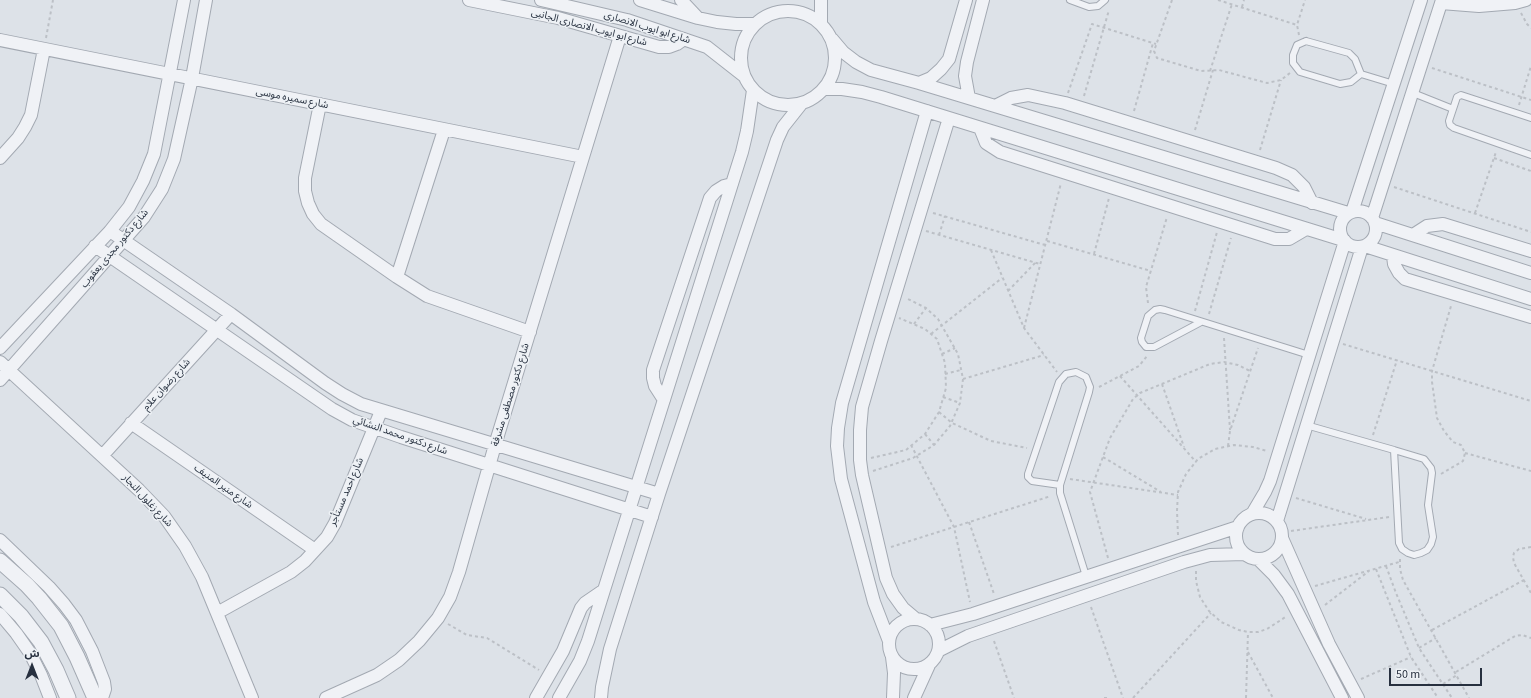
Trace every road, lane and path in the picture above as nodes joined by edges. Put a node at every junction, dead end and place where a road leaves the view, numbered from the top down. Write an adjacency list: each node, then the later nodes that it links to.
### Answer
1 (53, 0): 37 (path)
2 (184, 0): 42 (street, شارع دكتور مجدى يعقوب)
3 (206, 0): 45 (street, شارع دكتور مجدى يعقوب)
4 (469, 0): 30 (street, شارع ابو ايوب الانصارى الجانبى)
5 (541, 0): 31 (street, شارع ابو ايوب الانصارى)
6 (640, 0): 24 (street)
7 (681, 0): 24 (street)
8 (781, 0): 23 (street)
9 (822, 0): 25 (street)
10 (966, 0): 47 (street)
11 (983, 0): 53 (street)
12 (1069, 0): 18 (lane)
13 (1172, 0): 36 (path)
14 (1218, 0): 21 (path)
15 (1244, 0): 22 (path)
16 (1306, 0): 27 (path)
17 (1421, 0): 48 (street)
18 (1105, 1): 28 (path)
19 (1442, 2): 20 (street); 38 (street)
20 (1521, 2): 29 (path)
21 (1232, 4): 22 (path); 41 (path)
22 (1242, 7): 27 (path)
23 (766, 16): 25 (street); 26 (street)
24 (698, 18): 26 (street)
25 (820, 23): 33 (street)
26 (755, 24): 44 (street)
27 (1297, 25): 34 (path)
28 (1104, 27): 35 (path); 56 (path); 59 (path)
29 (1531, 28)
30 (620, 36): 31 (street, شارع ابو ايوب الانصارى الجانبى); 71 (street, شارع دكتور مصطفى مشرفة)
31 (684, 39): 44 (street, شارع ابو ايوب الانصارى)
32 (0, 40): 37 (street, شارع سميره موسى)
33 (832, 40): 47 (street); 49 (street)
34 (1302, 42): 40 (lane); 43 (lane)
35 (1153, 43): 36 (path); 65 (path)
36 (1156, 44): 41 (path)
37 (44, 49): 42 (street, شارع سميره موسى); 72 (street)
38 (1422, 65): 51 (street); 52 (path)
39 (1531, 66): 52 (path)
40 (1296, 68): 43 (lane); 46 (path)
41 (1212, 71): 46 (path); 68 (path)
42 (170, 74): 45 (street, شارع سميره موسى); 91 (street, شارع دكتور مجدى يعقوب)
43 (1361, 74): 48 (lane)
44 (744, 76): 50 (street)
45 (192, 78): 57 (street, شارع سميره موسى); 95 (street, شارع دكتور مجدى يعقوب)
46 (1281, 80): 74 (path)
47 (919, 83): 53 (street)
48 (1394, 84): 83 (street)
49 (823, 89): 55 (street); 61 (street)
50 (753, 90): 55 (street); 78 (street)
51 (1413, 93): 60 (lane); 77 (street)
52 (1521, 97): 54 (path); 62 (path)
53 (969, 98): 58 (street)
54 (1531, 100)
55 (802, 103): 189 (street)
56 (1065, 103): 58 (street); 59 (street)
57 (320, 104): 67 (street, شارع سميره موسى); 110 (street)
58 (995, 106): 80 (street)
59 (1081, 108): 65 (street)
60 (1453, 109): 62 (lane); 69 (lane)
61 (927, 111): 63 (street); 238 (street)
62 (1516, 113): 64 (lane)
63 (949, 118): 66 (street); 82 (street)
64 (1531, 118)
65 (1131, 123): 68 (street)
66 (980, 128): 76 (street); 90 (street)
67 (444, 130): 71 (street, شارع سميره موسى); 110 (street)
68 (1191, 142): 74 (street)
69 (1499, 144): 70 (lane); 73 (path)
70 (1531, 155)
71 (583, 157): 128 (street, شارع دكتور مصطفى مشرفة)
72 (0, 158)
73 (1494, 158): 75 (path); 84 (path)
74 (1256, 162): 80 (street)
75 (1531, 171)
76 (1064, 172): 79 (street); 96 (path)
77 (1384, 183): 84 (path); 86 (street)
78 (732, 184): 153 (street); 153 (street)
79 (1112, 187): 81 (street); 103 (path)
80 (1312, 203): 83 (street)
81 (1171, 206): 87 (street); 108 (path)
82 (921, 209): 85 (path); 89 (street)
83 (1350, 212): 86 (street); 97 (street)
84 (1475, 213): 92 (path)
85 (945, 216): 93 (path); 98 (path)
86 (1374, 220): 94 (street); 100 (street)
87 (1220, 221): 88 (street); 121 (path)
88 (1234, 226): 90 (street); 122 (path)
89 (915, 228): 93 (path); 113 (street)
90 (1306, 229): 97 (street)
91 (110, 231): 95 (street, شارع دكتور محمد النشائي); 99 (street, شارع دكتور مجدى يعقوب)
92 (1531, 232)
93 (939, 235): 101 (path)
94 (1413, 235): 102 (street); 109 (street)
95 (124, 241): 105 (street, شارع دكتور مجدى يعقوب); 118 (street, شارع دكتور محمد النشائي)
96 (1046, 241): 98 (path); 103 (path)
97 (1344, 241): 100 (street); 137 (street)
98 (1045, 245): 107 (path)
99 (95, 246): 105 (street, شارع دكتور محمد النشائي); 132 (street, شارع دكتور مجدى يعقوب)
100 (1363, 246): 104 (street); 131 (street)
101 (991, 250): 106 (path); 111 (path)
102 (1531, 251)
103 (1094, 254): 108 (path)
104 (1393, 256): 114 (street); 115 (street)
105 (110, 257): 127 (street, شارع دكتور محمد النشائي); 140 (street, شارع دكتور مجدى يعقوب)
106 (1036, 263): 107 (path); 112 (path)
107 (1040, 264): 125 (path)
108 (1151, 271): 117 (path)
109 (1531, 273)
110 (397, 277): 128 (street)
111 (1003, 277): 112 (path); 124 (path)
112 (1008, 291): 125 (path)
113 (896, 293): 116 (path); 119 (street)
114 (1454, 294): 120 (street); 143 (path)
115 (1531, 299)
116 (926, 308): 123 (path); 124 (path)
117 (1151, 312): 121 (lane); 134 (lane)
118 (231, 314): 127 (street, شارع رضوان علام); 156 (street, شارع دكتور محمد النشائي)
119 (889, 314): 123 (path); 177 (street)
120 (1531, 318)
121 (1193, 319): 122 (lane)
122 (1204, 322): 126 (lane); 134 (lane)
123 (914, 324): 129 (path)
124 (942, 325): 129 (path); 133 (path)
125 (1024, 328): 136 (path)
126 (1224, 328): 130 (lane); 139 (path)
127 (216, 330): 158 (street, شارع رضوان علام); 161 (street, شارع دكتور محمد النشائي)
128 (530, 332): 165 (street, شارع دكتور مصطفى مشرفة)
129 (931, 334): 135 (path)
130 (1261, 340): 137 (lane); 142 (path)
131 (1333, 340): 138 (path); 160 (street)
132 (0, 348)
133 (955, 348): 135 (path); 141 (path)
134 (1150, 348): 145 (path)
135 (942, 354): 144 (path)
136 (1044, 355): 146 (path); 147 (path)
137 (1309, 355): 173 (street)
138 (1397, 360): 143 (path); 164 (path)
139 (1226, 363): 142 (path); 149 (path); 162 (path)
140 (4, 366): 148 (street, شارع دكتور مجدى يعقوب); 174 (street, شارع زغلول النجار)
141 (961, 370): 144 (path); 147 (path)
142 (1250, 371): 162 (path)
143 (1432, 371): 154 (path); 172 (path)
144 (945, 374): 152 (path)
145 (1120, 376): 150 (path); 151 (path)
146 (1062, 378): 150 (lane); 170 (lane)
147 (963, 379): 155 (path)
148 (0, 380)
149 (1162, 384): 151 (path); 169 (path)
150 (1089, 392): 182 (lane)
151 (1137, 395): 169 (path); 176 (path)
152 (943, 397): 155 (path); 157 (path)
153 (664, 400): 186 (street)
154 (1531, 401)
155 (960, 403): 159 (path)
156 (381, 411): 161 (street, شارع احمد مستأجر); 165 (street, شارع دكتور محمد النشائي)
157 (939, 412): 159 (path); 163 (path)
158 (132, 423): 174 (street, شارع رضوان علام); 205 (street, شارع منير المنيف)
159 (952, 423): 167 (path); 170 (path)
160 (1306, 425): 164 (lane); 191 (street)
161 (374, 428): 179 (street, شارع دكتور محمد النشائي); 205 (street, شارع احمد مستأجر)
162 (1230, 431): 168 (path)
163 (925, 434): 166 (path); 167 (path)
164 (1370, 443): 171 (lane)
165 (495, 445): 179 (street, شارع دكتور مصطفى مشرفة); 186 (street, شارع دكتور محمد النشائي)
166 (911, 445): 175 (path); 177 (path)
167 (934, 445): 175 (path)
168 (1228, 446): 173 (path); 178 (path)
169 (1184, 448): 178 (path)
170 (1036, 450): 185 (lane)
171 (1394, 450): 183 (lane); 194 (lane)
172 (1465, 453): 180 (path); 183 (path)
173 (1279, 454): 193 (street)
174 (102, 456): 225 (street, شارع زغلول النجار)
175 (917, 456): 181 (path); 198 (path)
176 (1103, 457): 184 (path); 188 (path)
177 (860, 460): 181 (street)
178 (1196, 462): 190 (path)
179 (490, 466): 192 (street, شارع دكتور محمد النشائي); 230 (street, شارع دكتور مصطفى مشرفة)
180 (1531, 471)
181 (862, 475): 206 (street)
182 (1061, 478): 184 (path); 185 (lane)
183 (1431, 479): 204 (lane)
184 (1093, 482): 188 (path); 213 (path)
185 (1060, 485): 187 (lane)
186 (637, 487): 189 (street, شارع دكتور محمد النشائي); 192 (street)
187 (1060, 493): 197 (path); 216 (lane)
188 (1162, 493): 190 (path)
189 (659, 494): 195 (street)
190 (1178, 495): 202 (path)
191 (1285, 495): 196 (path); 200 (street)
192 (630, 509): 195 (street, شارع دكتور محمد النشائي); 219 (street)
193 (1252, 514): 199 (street); 200 (street)
194 (1396, 516): 196 (path); 204 (lane)
195 (652, 517): 257 (street)
196 (1367, 520): 200 (path)
197 (969, 522): 198 (path); 223 (path)
198 (954, 527): 206 (path); 229 (path)
199 (1238, 527): 202 (street); 207 (street)
200 (1280, 531): 209 (street); 218 (street)
201 (0, 540): 252 (street)
202 (1178, 546): 213 (street)
203 (1531, 547): 217 (path)
204 (1402, 549): 211 (path)
205 (315, 550): 225 (street, شارع احمد مستأجر)
206 (879, 551): 231 (street)
207 (1244, 554): 208 (street); 209 (street)
208 (1196, 558): 221 (street); 226 (path)
209 (1258, 559): 224 (street)
210 (0, 561): 251 (street)
211 (1400, 562): 212 (path); 234 (path)
212 (1386, 566): 214 (path); 239 (path)
213 (1111, 568): 216 (street)
214 (1376, 569): 215 (path); 242 (path)
215 (1370, 570): 218 (path); 227 (path)
216 (1086, 576): 223 (street)
217 (1524, 580): 220 (path); 234 (path)
218 (1304, 589): 227 (street)
219 (604, 590): 246 (street); 256 (street)
220 (1531, 593)
221 (1086, 594): 233 (street); 263 (path)
222 (0, 595): 250 (street)
223 (998, 606): 229 (street)
224 (1296, 610): 235 (path); 267 (street)
225 (217, 613): 253 (street, شارع زغلول النجار)
226 (1211, 613): 235 (path); 264 (path)
227 (1315, 613): 247 (street)
228 (0, 614): 249 (street)
229 (973, 614): 232 (street)
230 (438, 618): 246 (path); 254 (street, شارع دكتور مصطفى مشرفة)
231 (916, 619): 232 (street); 238 (street)
232 (930, 625): 240 (street)
233 (989, 628): 240 (street); 260 (path)
234 (1432, 630): 236 (path)
235 (1248, 632): 241 (path)
236 (1436, 638): 239 (path); 245 (path)
237 (1531, 638): 245 (path)
238 (888, 641): 243 (street)
239 (1419, 648): 248 (path)
240 (938, 651): 244 (street)
241 (1248, 652): 265 (path); 266 (path)
242 (1411, 656): 247 (path); 269 (path)
243 (892, 657): 244 (street); 258 (street)
244 (928, 664): 259 (street)
245 (1456, 673): 248 (path); 271 (path)
246 (550, 676): 255 (street)
247 (1350, 684): 268 (street)
248 (1443, 684): 270 (path)
249 (50, 698)
250 (68, 698)
251 (95, 698)
252 (102, 698)
253 (252, 698)
254 (326, 698)
255 (536, 698)
256 (559, 698)
257 (601, 698)
258 (892, 698)
259 (914, 698)
260 (1014, 698)
261 (1104, 698): 262 (path)
262 (1109, 698)
263 (1123, 698)
264 (1133, 698)
265 (1246, 698)
266 (1273, 698)
267 (1342, 698)
268 (1358, 698)
269 (1438, 698)
270 (1452, 698)
271 (1469, 698)

